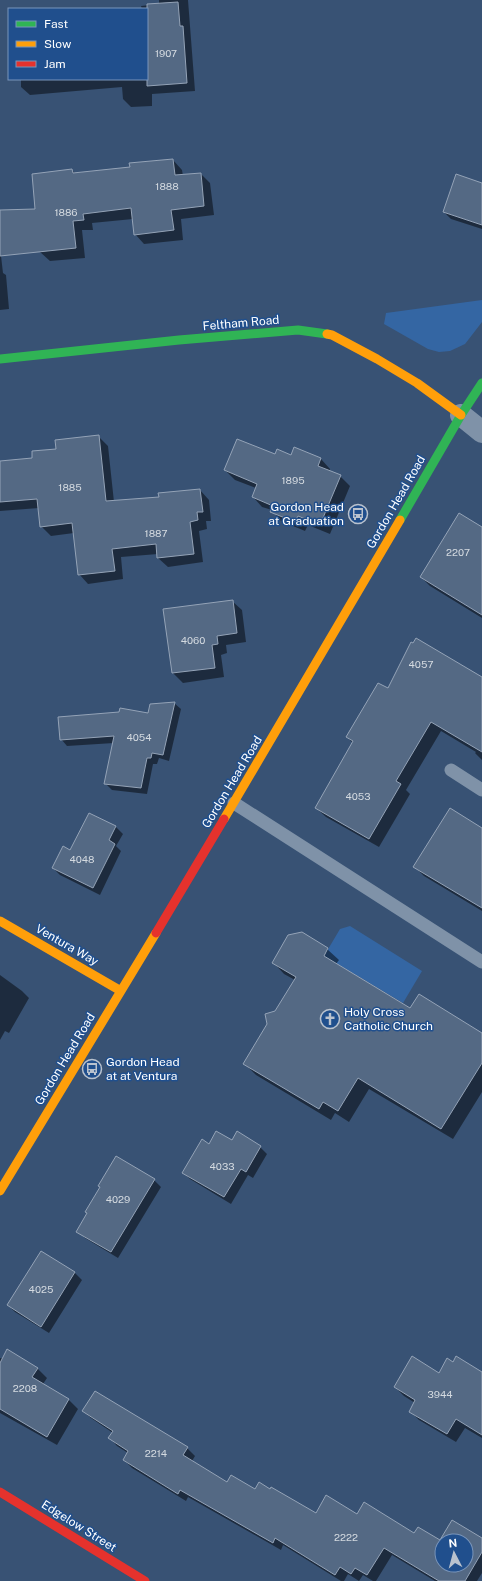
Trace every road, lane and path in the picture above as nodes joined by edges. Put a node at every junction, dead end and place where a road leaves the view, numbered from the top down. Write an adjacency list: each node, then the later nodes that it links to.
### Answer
1 (0, 359): 3 (main road, Feltham Road)
2 (482, 383): 3 (main road, Gordon Head Road)
3 (461, 415): 4 (street); 7 (main road, Gordon Head Road)
4 (482, 432)
5 (451, 770): 6 (lane)
6 (482, 790)
7 (234, 803): 9 (lane); 10 (main road, Gordon Head Road)
8 (0, 921): 10 (main road, Ventura Way)
9 (482, 962)
10 (121, 991): 11 (main road, Gordon Head Road)
11 (0, 1191)
12 (0, 1492): 13 (main road, Edgelow Street)
13 (145, 1581)

